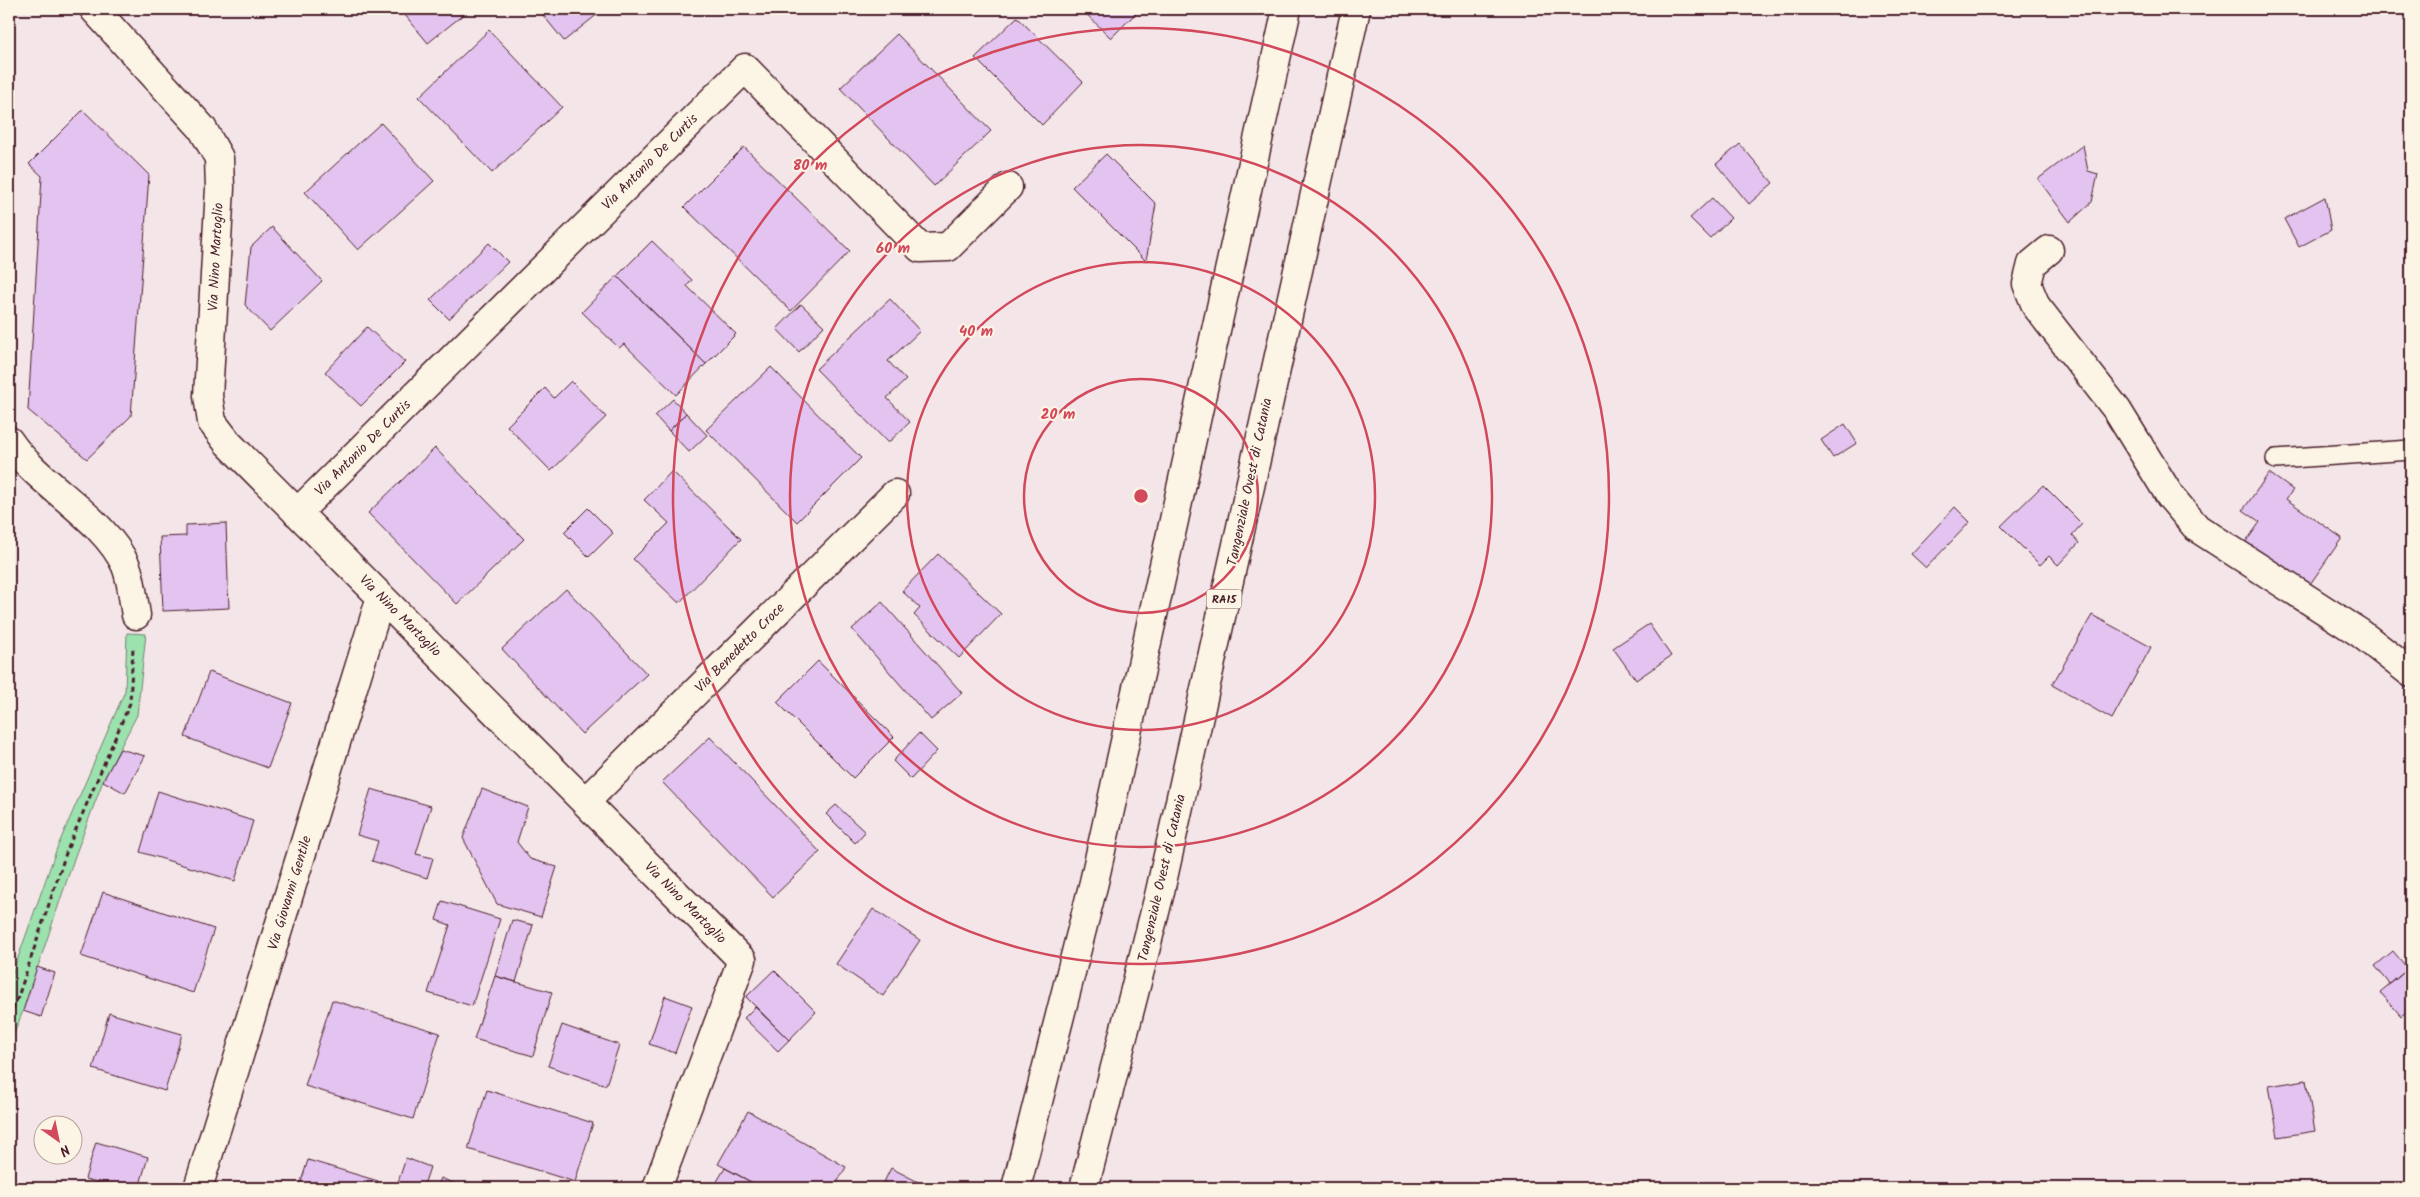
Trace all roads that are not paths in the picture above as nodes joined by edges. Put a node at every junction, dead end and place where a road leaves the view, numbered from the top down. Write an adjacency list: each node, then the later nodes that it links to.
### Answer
1 (94, 9): 10 (main road, Via Nino Martoglio)
2 (1287, 9): 17 (main road)
3 (1356, 9): 18 (main road, Tangenziale Ovest di Catania / RA15)
4 (1008, 187): 10 (main road, Via Antonio De Curtis)
5 (2049, 250): 13 (main road)
6 (9, 441): 12 (main road)
7 (2411, 450): 8 (lane)
8 (2276, 459)
9 (895, 494): 14 (main road, Via Benedetto Croce)
10 (298, 513): 11 (main road, Via Nino Martoglio)
11 (381, 597): 14 (main road, Via Nino Martoglio); 15 (main road, Via Giovanni Gentile)
12 (136, 615)
13 (2411, 673)
14 (585, 802): 16 (main road, Via Nino Martoglio)
15 (198, 1188)
16 (657, 1188)
17 (1016, 1188)
18 (1084, 1188)

